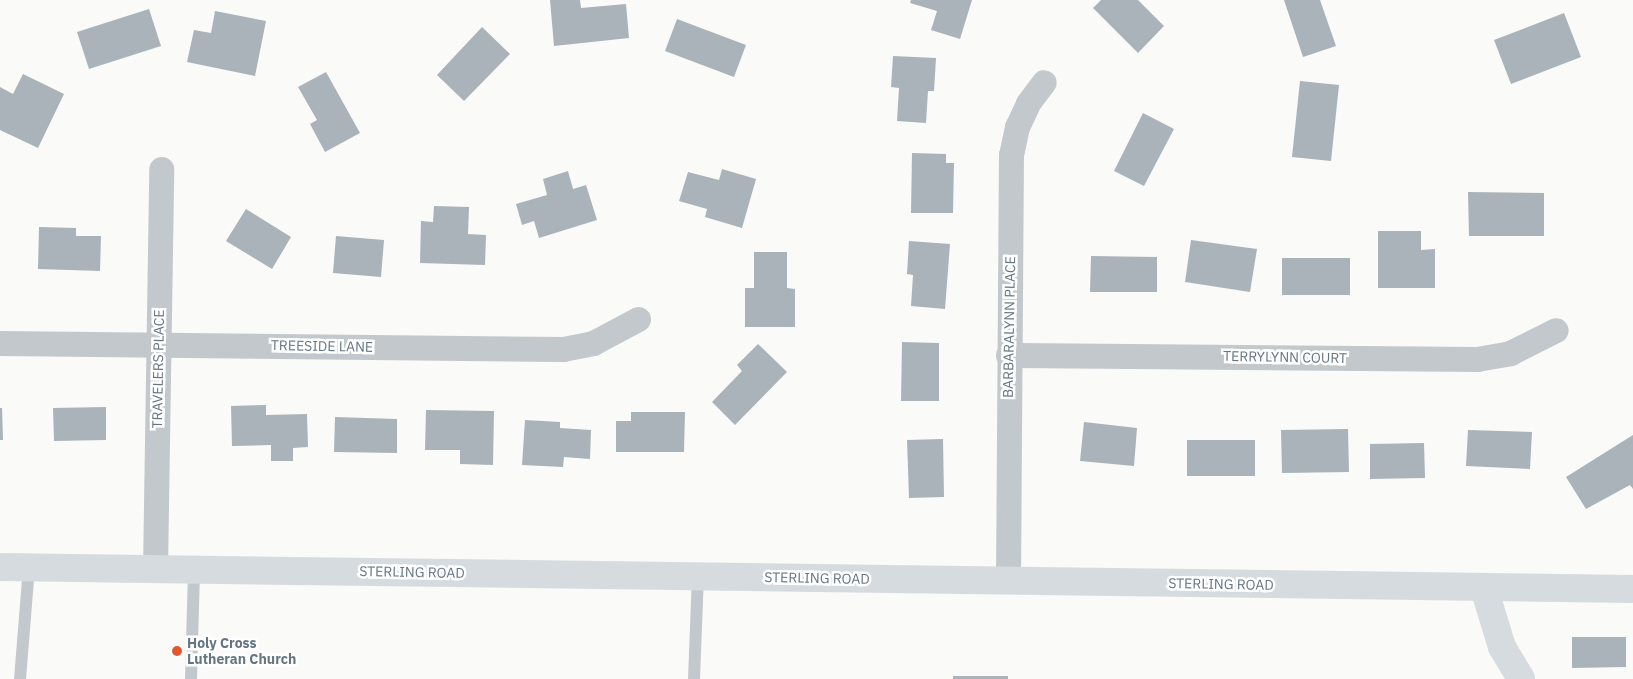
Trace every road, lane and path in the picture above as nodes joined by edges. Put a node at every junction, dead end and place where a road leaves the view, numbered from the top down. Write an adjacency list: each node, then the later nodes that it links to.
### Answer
1 (1044, 82): 7 (street, BARBARALYNN PLACE)
2 (161, 169): 6 (street, TRAVELERS PLACE)
3 (638, 319): 6 (street, TREESIDE LANE)
4 (1556, 330): 7 (street, TERRYLYNN COURT)
5 (0, 342): 6 (street, TREESIDE LANE)
6 (158, 345): 10 (street, TRAVELERS PLACE)
7 (1008, 355): 13 (street, BARBARALYNN PLACE)
8 (0, 567): 9 (main road, STERLING ROAD)
9 (29, 568): 10 (main road, STERLING ROAD); 16 (lane)
10 (154, 569): 11 (main road, STERLING ROAD)
11 (194, 570): 12 (main road, STERLING ROAD); 17 (lane)
12 (698, 576): 13 (main road, STERLING ROAD); 18 (lane)
13 (1008, 581): 14 (main road, STERLING ROAD)
14 (1484, 588): 15 (main road, STERLING ROAD); 19 (main road)
15 (1633, 590)
16 (20, 679)
17 (191, 679)
18 (694, 679)
19 (1521, 679)

